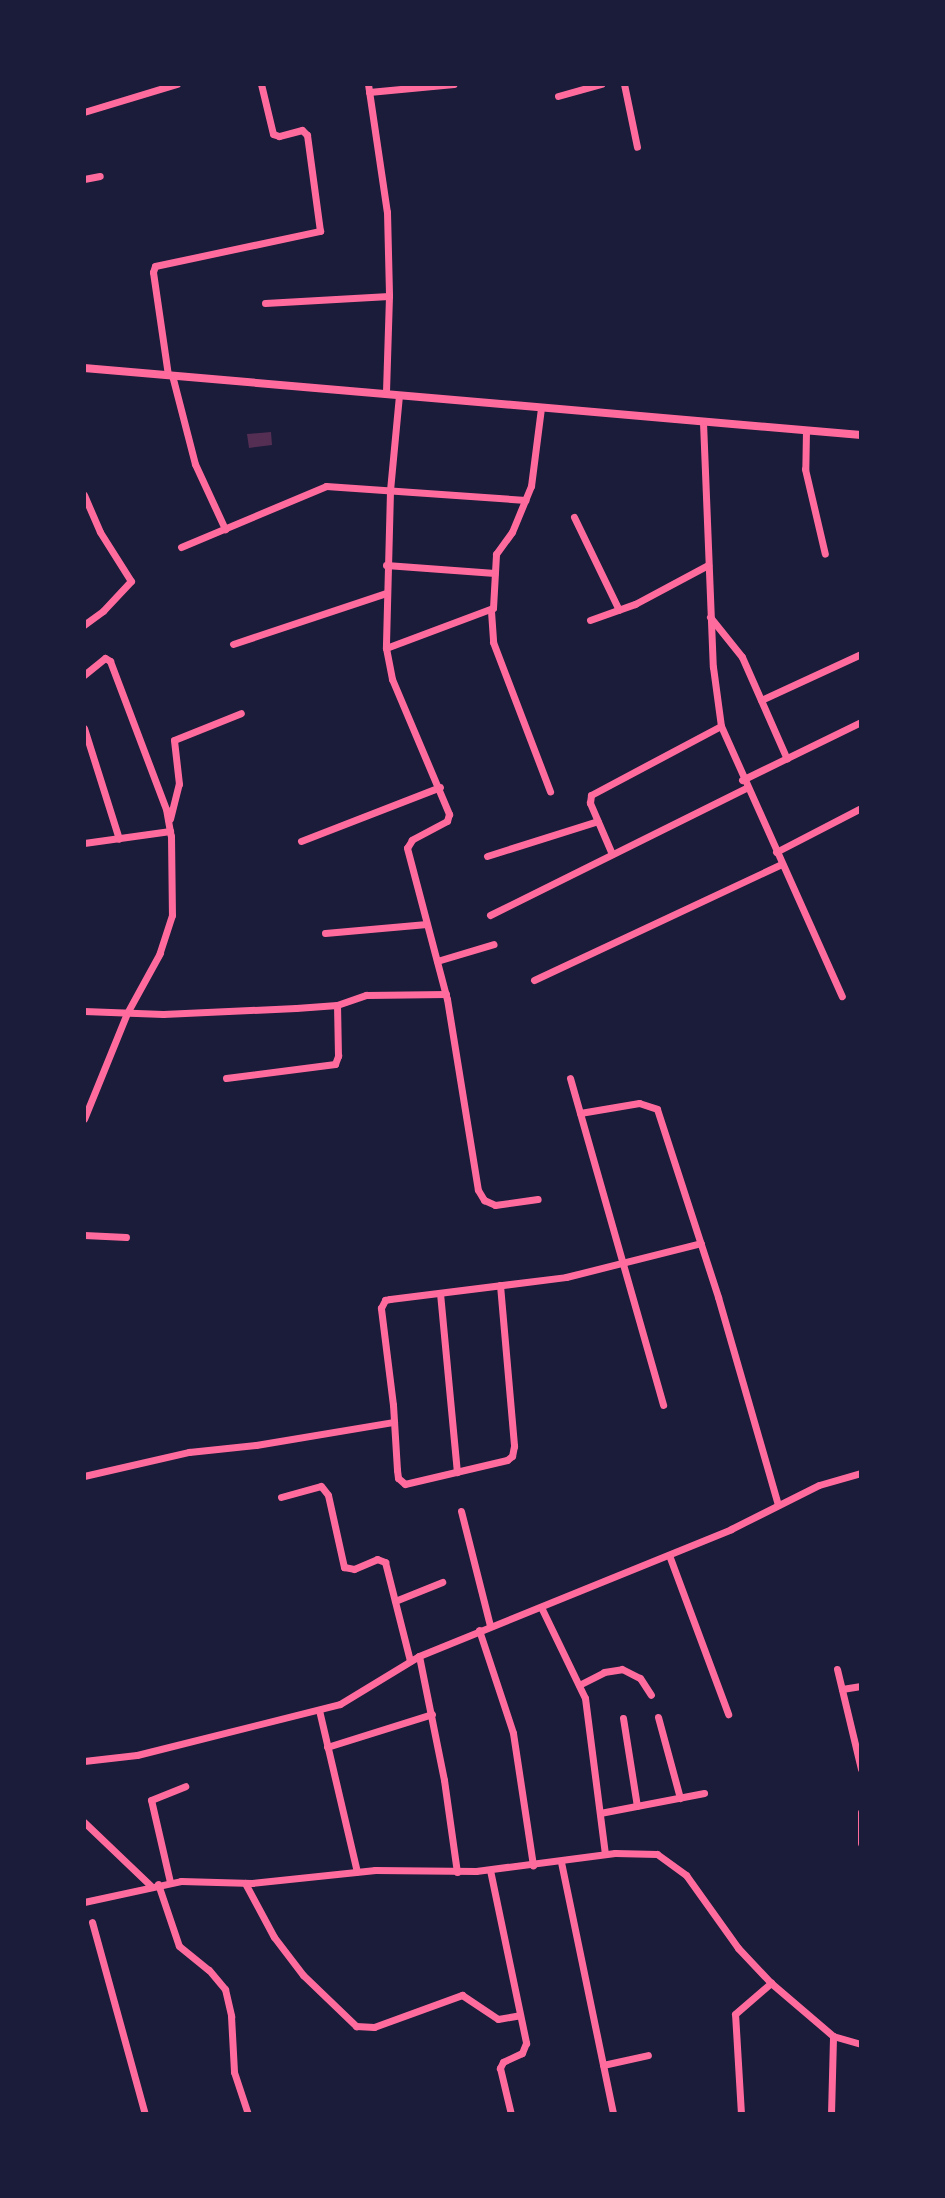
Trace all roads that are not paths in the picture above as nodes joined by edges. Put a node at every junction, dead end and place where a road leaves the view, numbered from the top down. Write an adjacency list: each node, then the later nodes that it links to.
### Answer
1 (177, 84): 8 (street)
2 (261, 84): 15 (street)
3 (454, 84): 6 (street)
4 (601, 84): 7 (street)
5 (624, 84): 9 (street)
6 (369, 88): 12 (street)
7 (558, 96)
8 (84, 112)
9 (637, 147)
10 (100, 176): 11 (street)
11 (84, 179)
12 (389, 296): 13 (street); 16 (street)
13 (265, 303)
14 (84, 368): 15 (street)
15 (170, 375): 16 (street); 26 (street)
16 (386, 394): 17 (street)
17 (399, 395): 18 (street); 22 (street)
18 (541, 408): 19 (street); 24 (street)
19 (703, 422): 20 (street); 30 (street)
20 (806, 430): 21 (street); 28 (street)
21 (861, 435)
22 (390, 491): 24 (street); 26 (street); 29 (street)
23 (84, 497): 37 (street)
24 (526, 500): 31 (street)
25 (574, 517): 33 (street)
26 (225, 529): 27 (street)
27 (181, 547)
28 (825, 554)
29 (386, 565): 31 (street); 32 (street)
30 (708, 565): 33 (street); 35 (street)
31 (495, 573): 34 (street)
32 (386, 593): 38 (street); 39 (street)
33 (619, 610): 36 (street)
34 (491, 611): 39 (street); 50 (street)
35 (710, 617): 42 (street); 45 (street)
36 (590, 620)
37 (84, 625)
38 (233, 644)
39 (386, 648): 49 (street)
40 (861, 654): 42 (street)
41 (84, 675): 52 (street)
42 (761, 700): 47 (street)
43 (241, 713): 52 (street)
44 (861, 722): 47 (street)
45 (721, 726): 48 (street); 53 (street)
46 (84, 728): 55 (street)
47 (787, 759): 48 (street)
48 (744, 784): 58 (street); 59 (street)
49 (440, 787): 56 (street); 63 (street)
50 (550, 791)
51 (861, 808): 58 (street)
52 (169, 821): 54 (street)
53 (598, 821): 59 (street); 60 (street)
54 (170, 831): 55 (street); 72 (street)
55 (119, 839): 57 (street)
56 (301, 841)
57 (84, 843)
58 (776, 852): 61 (street)
59 (612, 854): 62 (street)
60 (487, 856)
61 (782, 864): 67 (street); 69 (street)
62 (490, 915)
63 (427, 924): 64 (street); 66 (street)
64 (325, 933)
65 (494, 944): 66 (street)
66 (437, 961): 68 (street)
67 (534, 980)
68 (446, 994): 70 (street); 77 (street)
69 (842, 996)
70 (337, 1005): 72 (street); 73 (street)
71 (84, 1011): 72 (street)
72 (127, 1013): 76 (street)
73 (226, 1078)
74 (570, 1078): 75 (street)
75 (580, 1113): 80 (street); 81 (street)
76 (84, 1119)
77 (538, 1199)
78 (84, 1235): 79 (street)
79 (126, 1237)
80 (701, 1243): 81 (street); 90 (street)
81 (625, 1263): 82 (street); 84 (street)
82 (500, 1285): 83 (street); 86 (street)
83 (440, 1293): 85 (street); 86 (street)
84 (663, 1405)
85 (394, 1422): 86 (street); 88 (street)
86 (457, 1472)
87 (861, 1473): 90 (street)
88 (84, 1476)
89 (281, 1497): 94 (street)
90 (778, 1505): 92 (street)
91 (461, 1511): 96 (street)
92 (669, 1555): 95 (street); 107 (street)
93 (442, 1582): 94 (street)
94 (395, 1601): 99 (street)
95 (541, 1607): 96 (street); 101 (street)
96 (490, 1626): 97 (street)
97 (479, 1630): 98 (street); 124 (street)
98 (419, 1656): 99 (street); 106 (street)
99 (410, 1661): 105 (street)
100 (837, 1669): 103 (street)
101 (579, 1685): 104 (street); 119 (street)
102 (861, 1686): 103 (street)
103 (842, 1689): 110 (street)
104 (651, 1695)
105 (319, 1710): 111 (street); 112 (street)
106 (432, 1714): 111 (street); 127 (street)
107 (728, 1714)
108 (658, 1717): 116 (street)
109 (623, 1718): 117 (street)
110 (858, 1740): 113 (street)
111 (327, 1747): 126 (street)
112 (84, 1761)
113 (861, 1769)
114 (185, 1786): 128 (street)
115 (704, 1793): 116 (street)
116 (680, 1798): 117 (street)
117 (637, 1806): 119 (street)
118 (861, 1812): 121 (street)
119 (600, 1813): 122 (street)
120 (84, 1822): 130 (street)
121 (861, 1843)
122 (604, 1847): 123 (street); 133 (street)
123 (561, 1862): 124 (street); 138 (street)
124 (533, 1865): 125 (street)
125 (490, 1870): 127 (street); 134 (street)
126 (357, 1872): 127 (street); 129 (street)
127 (457, 1872)
128 (170, 1882): 129 (street); 130 (street)
129 (245, 1883): 134 (street)
130 (154, 1885): 131 (street); 140 (street)
131 (84, 1902)
132 (92, 1922): 139 (street)
133 (771, 1983): 135 (street); 143 (street)
134 (520, 2015): 141 (street)
135 (833, 2036): 136 (street); 144 (street)
136 (861, 2044)
137 (648, 2055): 138 (street)
138 (603, 2065): 142 (street)
139 (145, 2114)
140 (248, 2114)
141 (511, 2114)
142 (613, 2114)
143 (741, 2114)
144 (831, 2114)

